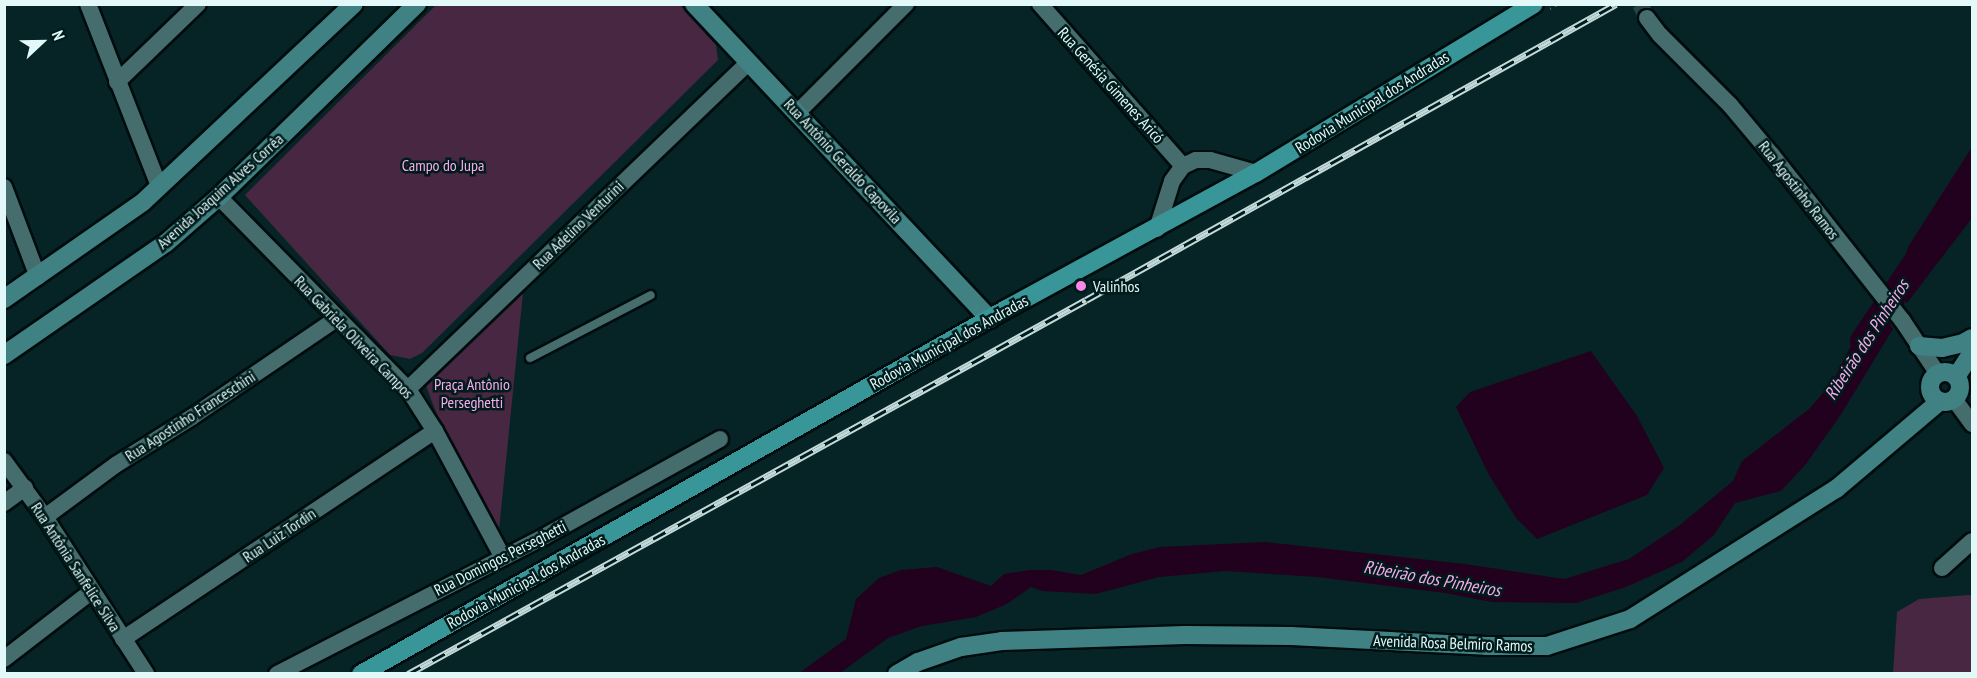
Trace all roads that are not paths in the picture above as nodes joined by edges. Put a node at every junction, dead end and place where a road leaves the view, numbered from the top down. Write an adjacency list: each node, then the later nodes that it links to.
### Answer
1 (88, 4): 11 (street)
2 (198, 4): 11 (street)
3 (354, 4): 15 (main road)
4 (417, 4): 17 (main road, Avenida Joaquim Alves Corrêa)
5 (694, 4): 10 (main road, Rua Antônio Geraldo Capovila)
6 (906, 4): 12 (street)
7 (1040, 4): 13 (street, Rua Genésia Gimenes Aricó)
8 (1534, 4): 14 (main road, Rodovia Municipal dos Andradas)
9 (1647, 18): 25 (street, Rua Agostinho Ramos)
10 (748, 62): 12 (main road, Rua Antônio Geraldo Capovila); 30 (street, Rua Adelino Venturini)
11 (117, 82): 15 (street)
12 (797, 113): 23 (main road, Rua Antônio Geraldo Capovila)
13 (1183, 166): 14 (street); 18 (street)
14 (1256, 173): 18 (main road, Rodovia Municipal dos Andradas)
15 (159, 186): 19 (main road)
16 (4, 187): 19 (street)
17 (219, 197): 22 (street, Rua Gabriela Oliveira Campos); 27 (main road, Avenida Joaquim Alves Corrêa)
18 (1157, 229): 23 (main road, Rodovia Municipal dos Andradas)
19 (38, 277): 21 (main road)
20 (651, 295): 28 (lane)
21 (4, 299)
22 (336, 319): 30 (street, Rua Gabriela Oliveira Campos); 38 (street, Rua Agostinho Franceschini)
23 (990, 319): 47 (main road, Rodovia Municipal dos Andradas)
24 (1972, 338): 25 (main road)
25 (1919, 346): 29 (street, Rua Agostinho Ramos)
26 (1972, 352): 29 (main road)
27 (4, 355)
28 (530, 358)
29 (1947, 376): 31 (main road); 31 (main road)
30 (408, 389): 33 (street, Rua Gabriela Oliveira Campos)
31 (1947, 400): 32 (street); 48 (main road, Avenida Rosa Belmiro Ramos)
32 (1972, 424)
33 (435, 431): 40 (street, Rua Gabriela Oliveira Campos); 43 (street, Rua Luiz Tordin)
34 (720, 440): 40 (street, Rua Domingos Perseghetti)
35 (4, 461): 36 (street, Rua Antônia Sanfelice Silva)
36 (25, 488): 37 (street); 38 (street, Rua Antônia Sanfelice Silva)
37 (4, 503)
38 (45, 517): 42 (street, Rua Antônia Sanfelice Silva)
39 (1972, 541): 41 (street)
40 (502, 556): 46 (street, Rua Domingos Perseghetti)
41 (1942, 568)
42 (92, 591): 43 (street, Rua Antônia Sanfelice Silva); 44 (street)
43 (123, 639): 45 (street, Rua Antônia Sanfelice Silva)
44 (4, 659)
45 (146, 674)
46 (277, 674)
47 (361, 674)
48 (897, 674)

